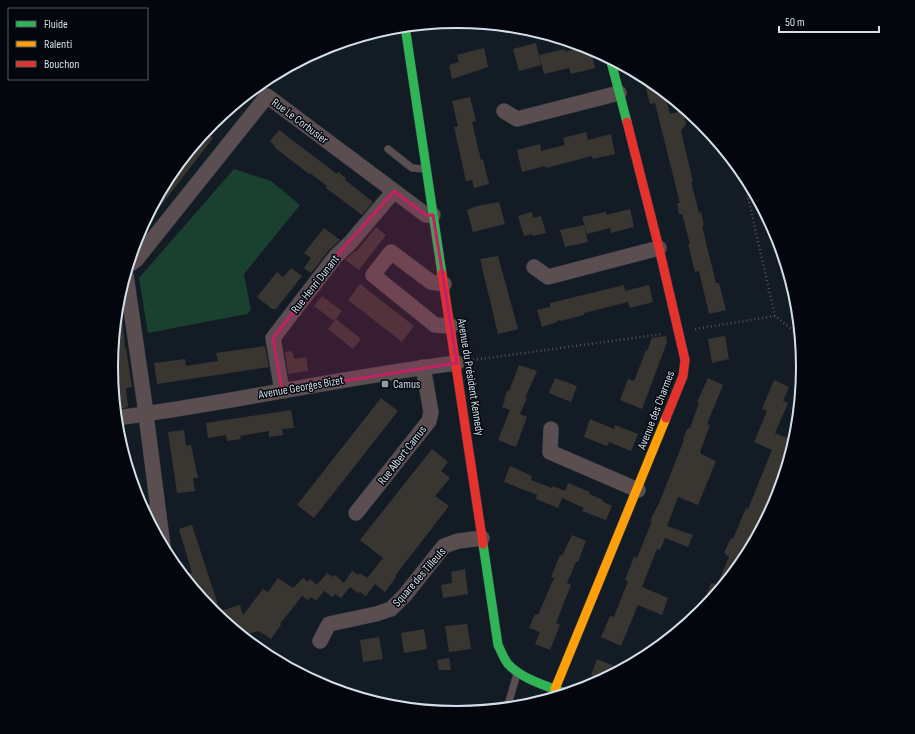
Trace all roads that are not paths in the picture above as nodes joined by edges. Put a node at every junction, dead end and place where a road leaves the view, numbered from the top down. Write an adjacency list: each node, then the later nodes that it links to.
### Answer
1 (406, 32): 6 (street, Avenue du Président Kennedy)
2 (612, 65): 3 (street, Avenue des Charmes)
3 (619, 93): 4 (street); 9 (street, Avenue des Charmes)
4 (504, 111)
5 (388, 149): 6 (lane)
6 (427, 170): 8 (street, Avenue du Président Kennedy)
7 (394, 191): 8 (street, Rue Le Corbusier); 10 (street, Rue Le Corbusier); 17 (street, Rue Henri Dunant)
8 (433, 215): 12 (street, Avenue du Président Kennedy)
9 (659, 248): 11 (street); 21 (street, Avenue des Charmes)
10 (135, 261)
11 (534, 267)
12 (444, 284): 14 (street, Avenue du Président Kennedy); 14 (street)
13 (128, 288): 18 (street)
14 (451, 326): 15 (street, Avenue du Président Kennedy)
15 (457, 362): 16 (street, Avenue Georges Bizet); 24 (street, Avenue du Président Kennedy)
16 (424, 367): 17 (street, Avenue Georges Bizet); 23 (street, Rue Albert Camus)
17 (282, 391): 18 (street, Avenue Georges Bizet)
18 (146, 414): 19 (street, Avenue Georges Bizet); 22 (street)
19 (122, 417)
20 (551, 429): 21 (street)
21 (638, 490): 27 (street, Avenue des Charmes)
22 (152, 513)
23 (356, 513)
24 (482, 538): 25 (street, Square des Tilleuls); 26 (street, Avenue du Président Kennedy)
25 (320, 641)
26 (518, 672): 27 (street, Avenue du Président Kennedy); 29 (lane)
27 (555, 689): 28 (street, Avenue du Président Kennedy)
28 (558, 690)
29 (509, 702)

